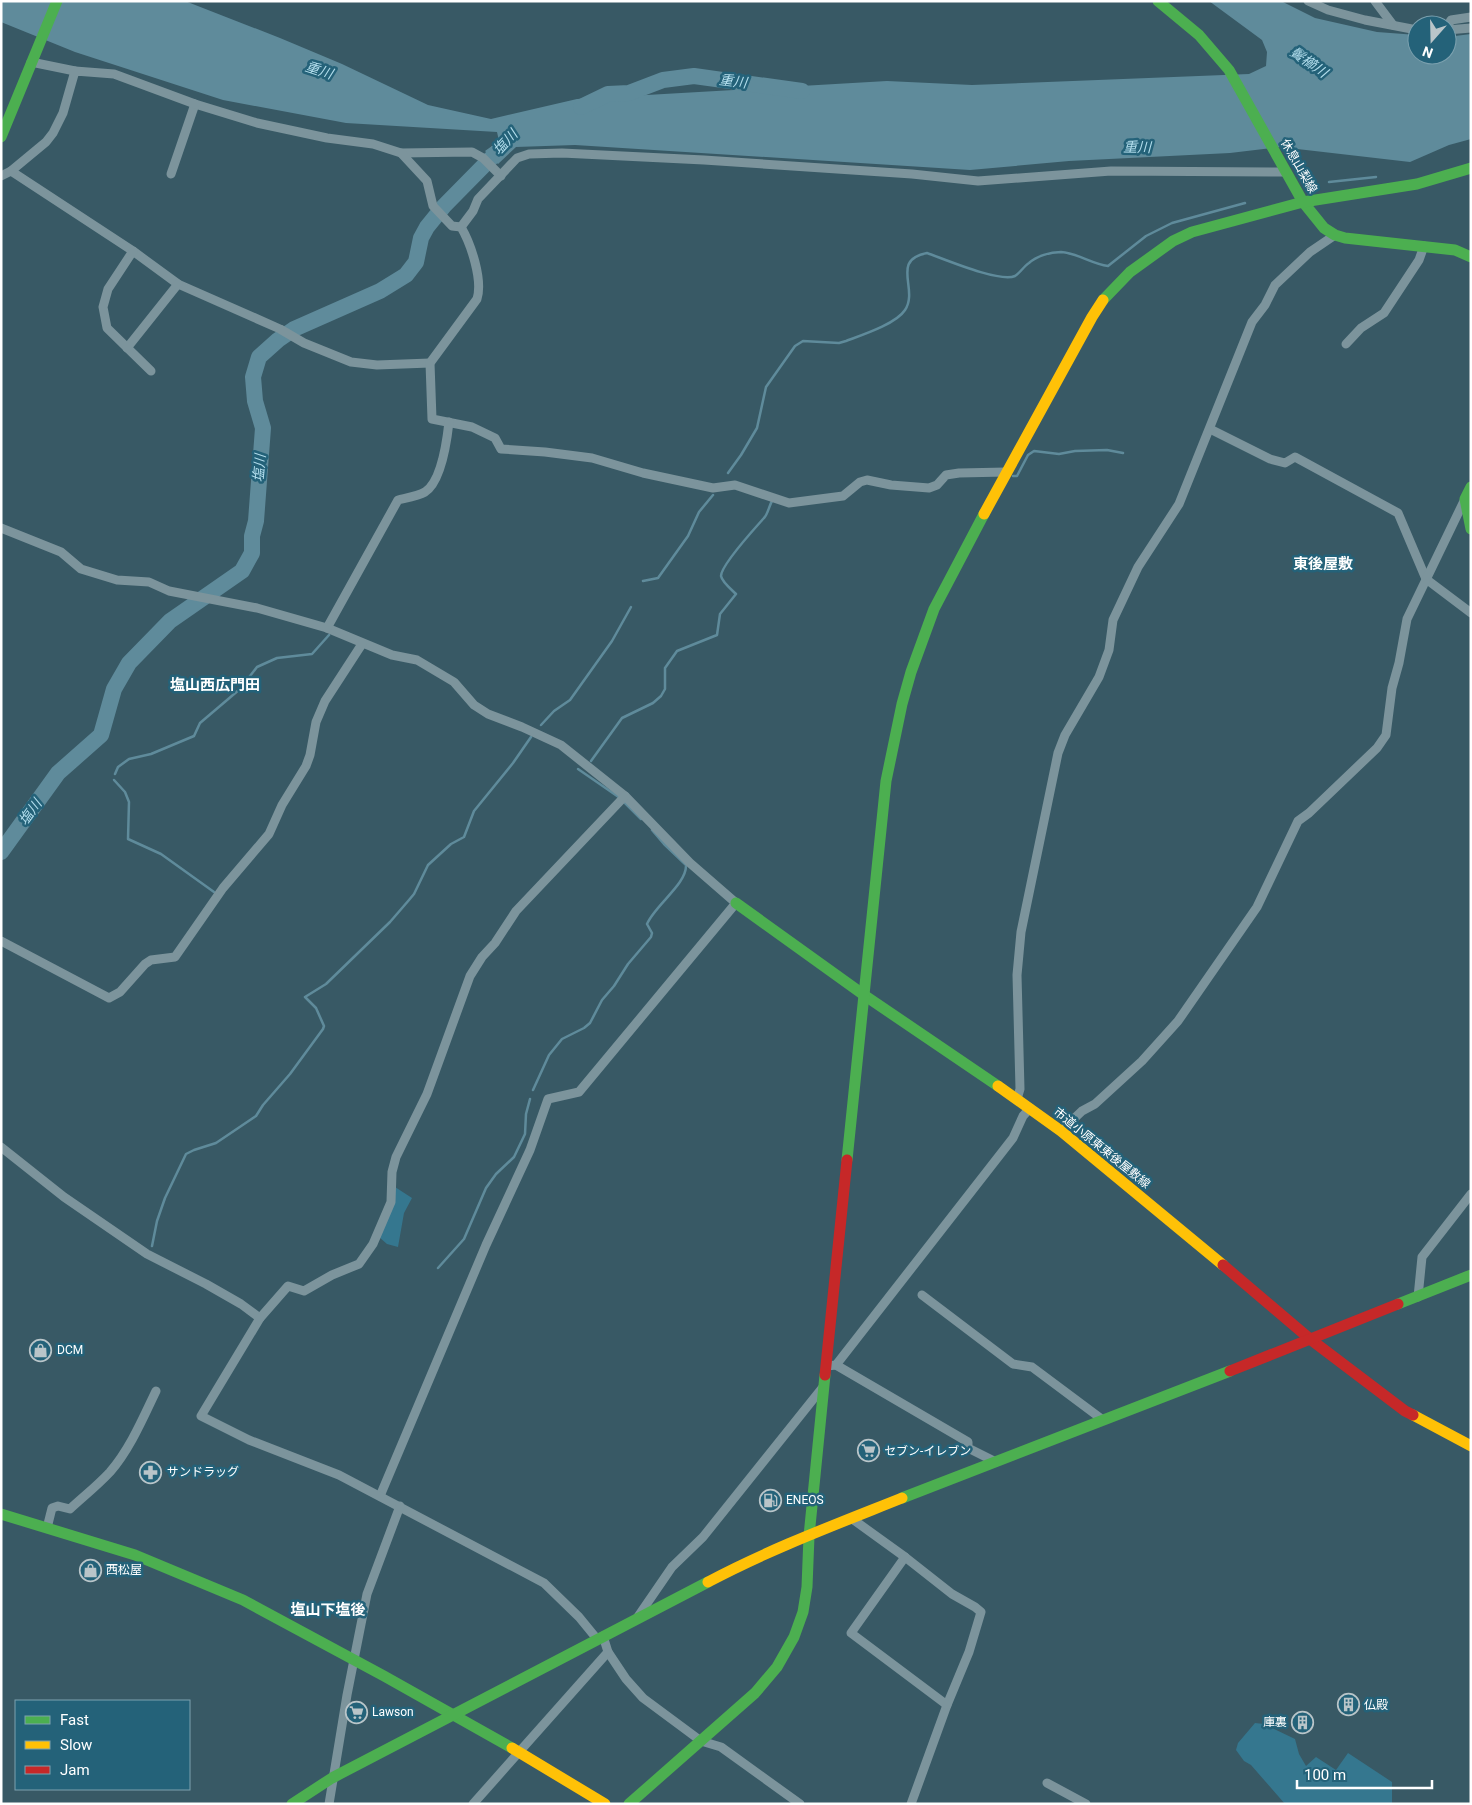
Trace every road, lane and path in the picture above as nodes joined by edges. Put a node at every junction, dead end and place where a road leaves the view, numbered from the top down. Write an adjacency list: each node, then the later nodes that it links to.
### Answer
1 (57, 1): 11 (street)
2 (1158, 1): 17 (street, 休息山梨線)
3 (1308, 1): 7 (street)
4 (1375, 1): 7 (street)
5 (1471, 16): 6 (street)
6 (1457, 19)
7 (1393, 26): 8 (street)
8 (1407, 28)
9 (1457, 28): 10 (street)
10 (1471, 28)
11 (32, 60): 12 (street); 14 (street)
12 (75, 71): 13 (street); 18 (street)
13 (194, 104): 15 (street); 19 (street)
14 (1, 137)
15 (401, 154): 21 (street); 23 (street)
16 (1471, 168): 22 (street)
17 (1284, 169): 21 (street); 22 (street, 休息山梨線)
18 (11, 171): 20 (street); 26 (street)
19 (171, 174)
20 (1, 176)
21 (501, 176): 23 (street)
22 (1303, 202): 24 (street, 休息山梨線); 35 (street)
23 (457, 227): 31 (street)
24 (1335, 235): 25 (street, 休息山梨線); 34 (street)
25 (1424, 246): 27 (street, 休息山梨線); 29 (street)
26 (133, 251): 28 (street); 30 (street)
27 (1471, 257)
28 (178, 284): 30 (street); 31 (street)
29 (1346, 344)
30 (127, 348): 32 (street)
31 (430, 363): 33 (street)
32 (152, 371)
33 (449, 422): 35 (street); 42 (street)
34 (1210, 429): 40 (street); 48 (street)
35 (1006, 472): 47 (street)
36 (1471, 487): 37 (street)
37 (1465, 499): 39 (street); 40 (street)
38 (1, 528): 42 (street)
39 (1471, 529)
40 (1426, 579): 41 (street); 50 (street)
41 (1471, 613)
42 (327, 628): 43 (street)
43 (362, 644): 44 (street); 46 (street)
44 (622, 799): 45 (street); 56 (street)
45 (736, 903): 47 (street, 市道小原東東後屋敷線); 64 (street)
46 (1, 942)
47 (864, 995): 48 (street, 市道小原東東後屋敷線); 58 (street)
48 (1017, 1099): 49 (street, 市道小原東東後屋敷線)
49 (1030, 1108): 50 (street, 市道小原東東後屋敷線); 58 (street)
50 (1061, 1131): 57 (street, 市道小原東東後屋敷線)
51 (1, 1147): 56 (street)
52 (1471, 1194): 55 (street)
53 (1471, 1275): 55 (street)
54 (922, 1295): 61 (street)
55 (1418, 1296): 57 (street)
56 (260, 1318): 64 (street)
57 (1310, 1339): 61 (street); 62 (street, 市道小原東東後屋敷線)
58 (832, 1365): 59 (street); 63 (street)
59 (825, 1385): 69 (street); 71 (street)
60 (156, 1391): 68 (street)
61 (1103, 1420): 63 (street)
62 (1471, 1446)
63 (996, 1462): 67 (street)
64 (380, 1496): 65 (street)
65 (400, 1506): 72 (street); 74 (street)
66 (1, 1514): 68 (street)
67 (851, 1518): 69 (street); 70 (street)
68 (48, 1528): 74 (street)
69 (809, 1536): 71 (street); 77 (street)
70 (905, 1557): 75 (street); 75 (street)
71 (636, 1619): 72 (street)
72 (600, 1638): 73 (street); 76 (street)
73 (608, 1652): 77 (street); 78 (street)
74 (354, 1660): 76 (street); 79 (street)
75 (947, 1705): 87 (street)
76 (451, 1716): 78 (street); 79 (street)
77 (701, 1742): 85 (street); 86 (street)
78 (518, 1752): 83 (street); 84 (street)
79 (332, 1778): 81 (street); 82 (street)
80 (1047, 1783): 88 (street)
81 (292, 1804)
82 (329, 1804)
83 (473, 1804)
84 (605, 1804)
85 (629, 1804)
86 (800, 1804)
87 (911, 1804)
88 (1086, 1804)

